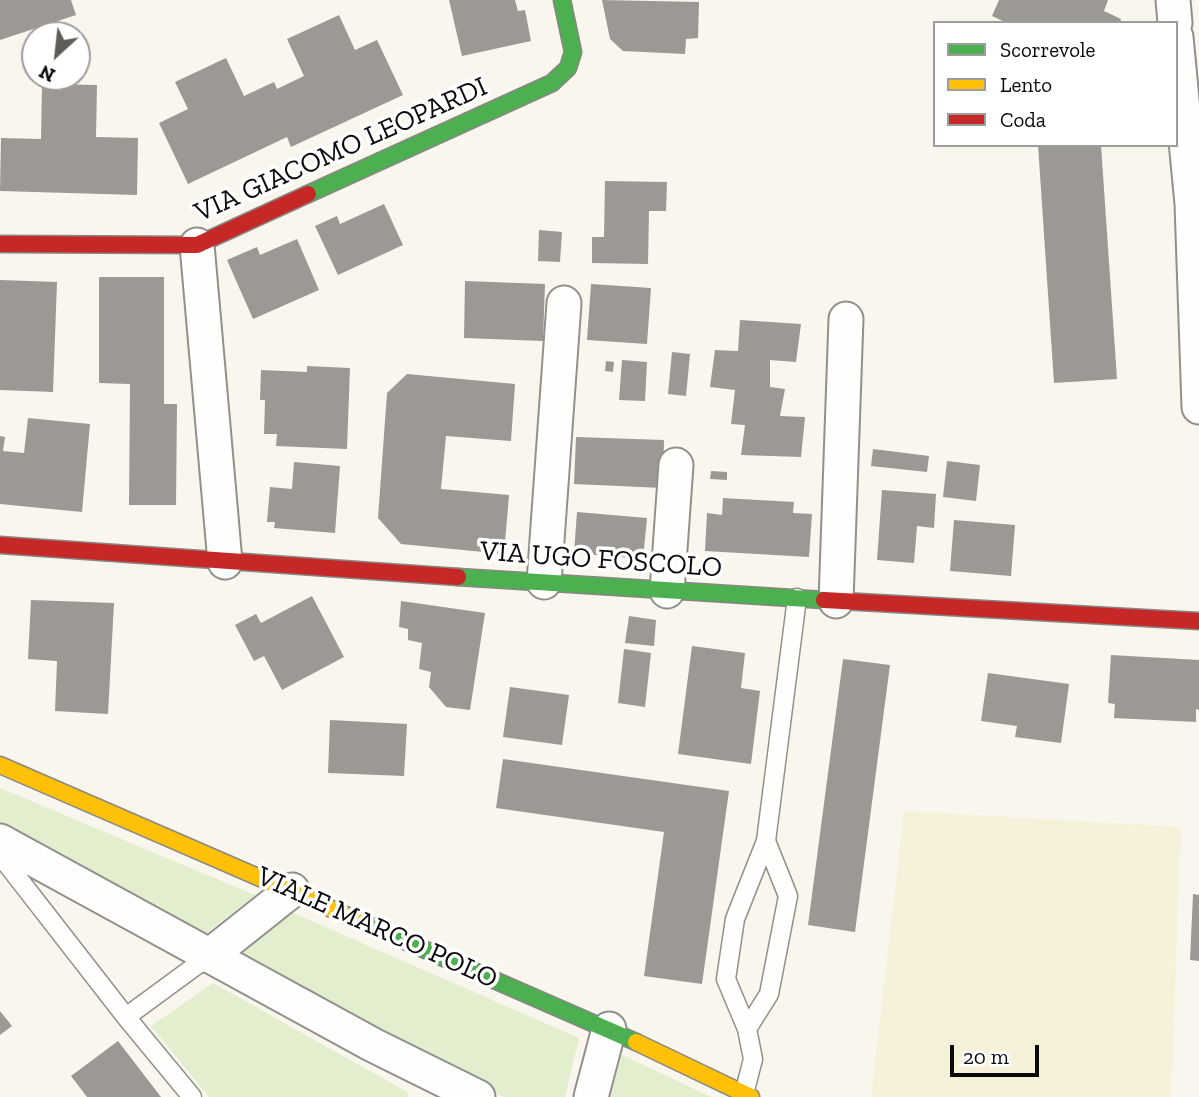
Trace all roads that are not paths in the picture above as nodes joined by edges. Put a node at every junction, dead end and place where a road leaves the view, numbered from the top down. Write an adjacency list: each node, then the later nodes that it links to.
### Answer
1 (562, 0): 7 (street, VIA GIACOMO LEOPARDI)
2 (1173, 0): 3 (street)
3 (1175, 21)
4 (1178, 54): 5 (street)
5 (1196, 204): 10 (street)
6 (0, 244): 7 (street, VIA GIACOMO LEOPARDI)
7 (197, 245): 13 (street)
8 (565, 303): 14 (street)
9 (846, 319): 17 (street)
10 (1199, 407)
11 (676, 465): 15 (street)
12 (0, 545): 13 (street, VIA UGO FOSCOLO)
13 (225, 562): 14 (street, VIA UGO FOSCOLO)
14 (544, 582): 15 (street, VIA UGO FOSCOLO)
15 (667, 591): 16 (street, VIA UGO FOSCOLO)
16 (796, 598): 17 (street, VIA UGO FOSCOLO); 21 (lane)
17 (836, 600): 18 (street, VIA UGO FOSCOLO)
18 (1199, 621)
19 (0, 765): 23 (street, VIALE MARCO POLO)
20 (0, 841): 24 (street)
21 (766, 841): 26 (lane); 26 (lane)
22 (0, 855): 25 (lane)
23 (292, 890): 24 (street); 27 (street, VIALE MARCO POLO)
24 (209, 956): 25 (lane); 28 (street)
25 (126, 1017): 30 (lane)
26 (747, 1028): 29 (lane)
27 (609, 1029): 29 (street, VIALE MARCO POLO); 31 (street)
28 (469, 1095)
29 (748, 1095)
30 (192, 1097)
31 (591, 1097)

